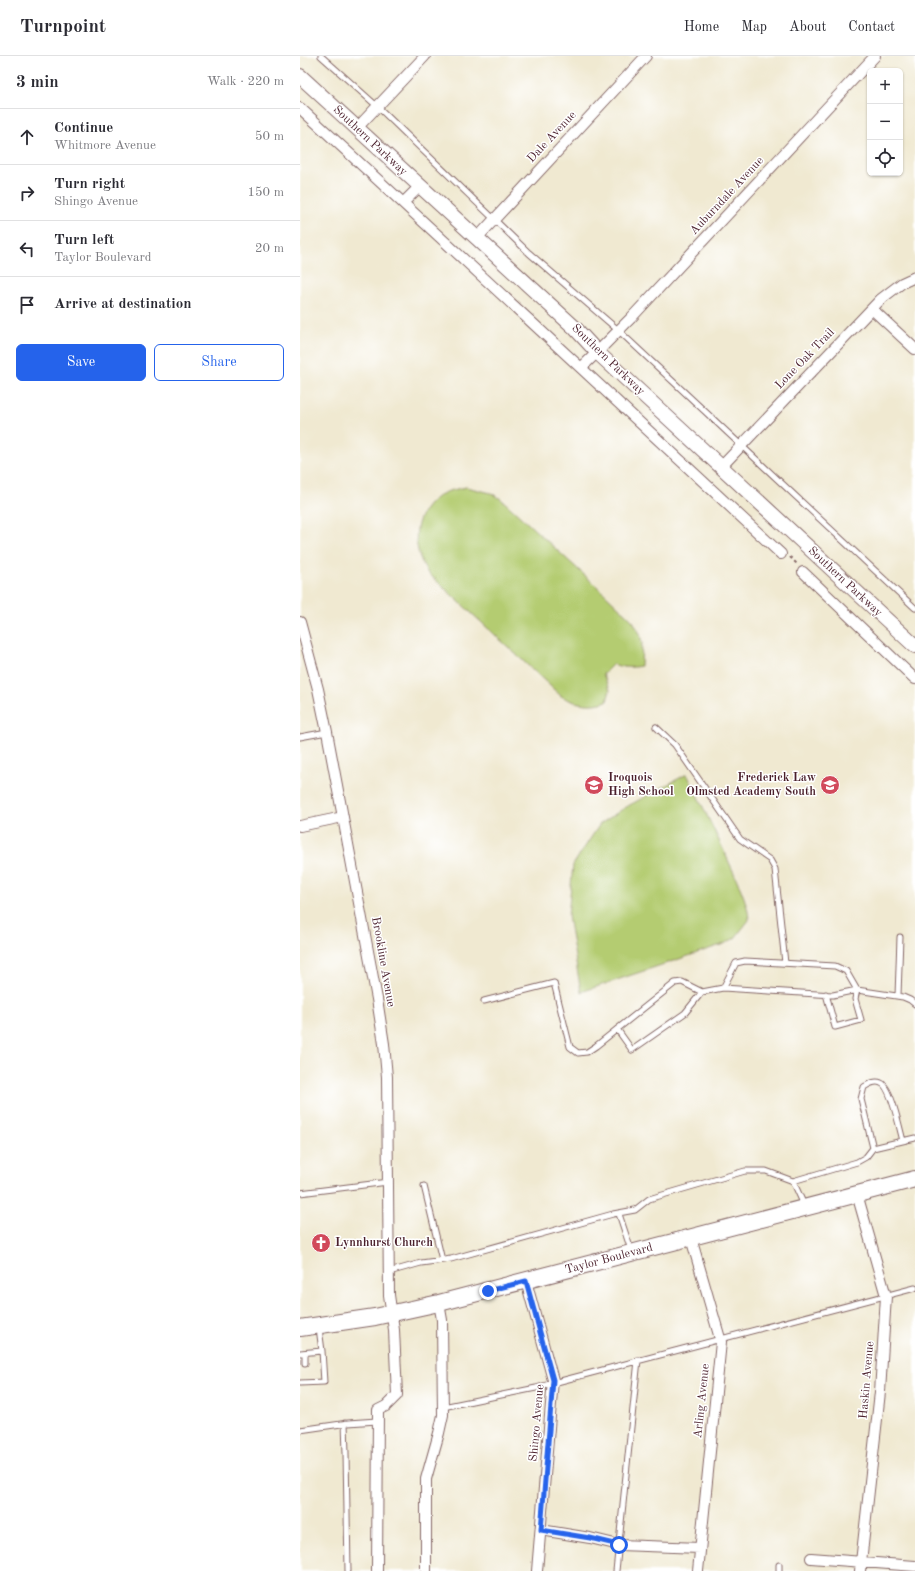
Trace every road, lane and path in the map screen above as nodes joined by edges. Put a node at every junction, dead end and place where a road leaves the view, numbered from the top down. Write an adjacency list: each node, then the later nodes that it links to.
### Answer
1 (321, 56): 6 (lane)
2 (425, 56): 6 (street)
3 (646, 56): 11 (street, Dale Avenue)
4 (875, 56): 15 (street, Auburndale Avenue)
5 (300, 76): 8 (main road, Southern Parkway)
6 (378, 107): 8 (street); 11 (lane)
7 (300, 108): 10 (street)
8 (357, 128): 9 (main road, Southern Parkway)
9 (420, 186): 10 (street); 12 (main road, Southern Parkway)
10 (403, 202): 18 (street)
11 (494, 219): 12 (street, Dale Avenue); 15 (lane)
12 (478, 238): 17 (main road, Southern Parkway)
13 (915, 277): 14 (street, Lone Oak Trail)
14 (872, 309): 16 (street); 19 (street, Lone Oak Trail)
15 (618, 330): 17 (street, Auburndale Avenue); 19 (lane)
16 (915, 349)
17 (598, 353): 18 (street, Auburndale Avenue); 20 (main road, Southern Parkway)
18 (581, 368): 21 (street)
19 (741, 446): 20 (street, Lone Oak Trail); 23 (lane)
20 (721, 467): 25 (main road, Southern Parkway)
21 (780, 554): 22 (path)
22 (803, 572): 26 (street)
23 (915, 608)
24 (300, 622): 28 (street, Brookline Avenue)
25 (915, 646)
26 (915, 679)
27 (656, 728): 33 (lane)
28 (327, 732): 29 (lane); 30 (street, Brookline Avenue)
29 (300, 737)
30 (343, 817): 31 (street); 47 (street, Brookline Avenue)
31 (300, 826)
32 (900, 937): 38 (lane)
33 (786, 963): 34 (lane); 35 (lane)
34 (723, 988): 36 (lane); 37 (lane)
35 (857, 990): 37 (lane); 37 (lane); 38 (lane)
36 (702, 992): 41 (lane); 41 (lane)
37 (826, 994)
38 (898, 996): 40 (lane)
39 (484, 1001): 41 (lane)
40 (915, 1004)
41 (617, 1029)
42 (915, 1138): 43 (lane)
43 (903, 1141): 44 (lane); 44 (lane)
44 (873, 1148): 46 (lane)
45 (915, 1179): 50 (main road, Taylor Boulevard)
46 (793, 1180): 51 (lane); 52 (lane)
47 (388, 1182): 49 (lane); 56 (street, Brookline Avenue)
48 (424, 1186): 55 (lane)
49 (300, 1193)
50 (857, 1194): 51 (main road, Taylor Boulevard); 59 (street, Haskin Avenue)
51 (805, 1208): 53 (main road, Taylor Boulevard)
52 (620, 1214): 54 (lane); 55 (lane)
53 (691, 1238): 54 (main road, Taylor Boulevard); 64 (street, Arling Avenue)
54 (632, 1253): 57 (main road, Taylor Boulevard)
55 (442, 1260): 56 (lane)
56 (389, 1272): 61 (street, Brookline Avenue)
57 (526, 1281): 60 (main road, Taylor Boulevard); 69 (street, Shingo Avenue)
58 (915, 1288): 59 (lane)
59 (886, 1296): 64 (lane); 80 (street, Haskin Avenue)
60 (439, 1303): 61 (main road, Taylor Boulevard); 71 (street)
61 (392, 1313): 62 (main road, Taylor Boulevard); 72 (street, Brookline Avenue)
62 (319, 1325): 63 (main road, Taylor Boulevard); 65 (lane)
63 (300, 1328)
64 (720, 1339): 67 (lane); 77 (street, Arling Avenue)
65 (322, 1351): 66 (lane); 70 (lane)
66 (302, 1353): 68 (lane)
67 (638, 1360): 69 (lane); 76 (lane)
68 (306, 1363)
69 (553, 1382): 71 (lane); 75 (street, Shingo Avenue)
70 (300, 1383)
71 (443, 1407): 84 (street)
72 (377, 1421): 73 (lane); 83 (street)
73 (344, 1423): 74 (lane); 82 (lane)
74 (300, 1430)
75 (541, 1530): 76 (street); 85 (street, Shingo Avenue)
76 (619, 1545): 77 (street); 86 (lane)
77 (700, 1548): 87 (street, Arling Avenue)
78 (811, 1558): 80 (street)
79 (780, 1565): 88 (lane)
80 (860, 1566): 81 (street)
81 (915, 1566)
82 (348, 1571)
83 (377, 1571)
84 (426, 1571)
85 (537, 1571)
86 (616, 1571)
87 (698, 1571)
88 (779, 1571)

